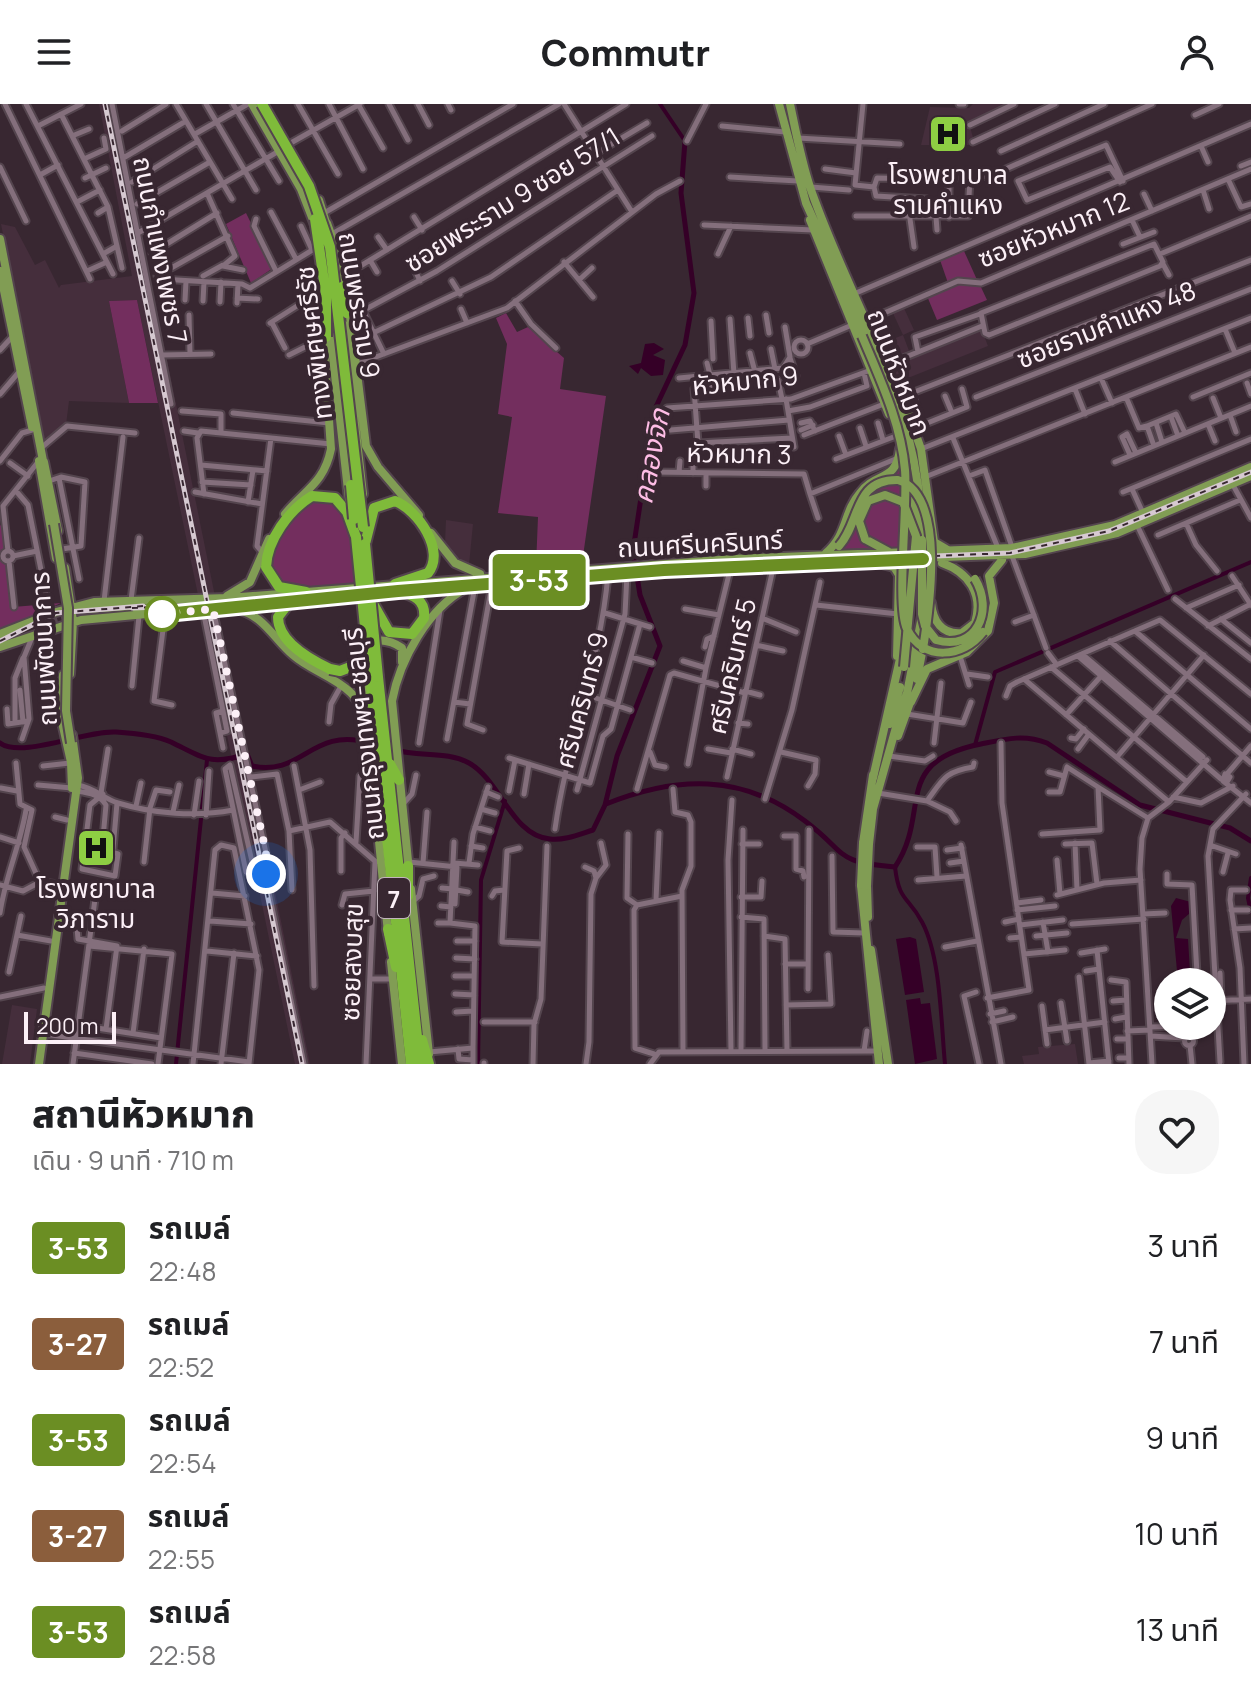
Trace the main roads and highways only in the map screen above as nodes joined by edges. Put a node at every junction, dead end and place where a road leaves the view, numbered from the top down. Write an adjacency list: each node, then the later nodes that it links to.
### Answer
1 (252, 104): 6 (highway, ทางพิเศษศรีรัช, bridge); 9 (main road, ถนนพระราม 9)
2 (264, 104): 6 (highway, ทางพิเศษศรีรัช, bridge); 6 (main road, ถนนพระราม 9)
3 (779, 104): 5 (main road, ถนนหัวหมาก)
4 (790, 104): 16 (main road, ถนนหัวหมาก)
5 (806, 203): 7 (main road, ถนนหัวหมาก); 17 (main road)
6 (321, 217): 12 (main road, ถนนพระราม 9); 12 (highway, bridge); 14 (highway, bridge); 23 (highway, ทางพิเศษศรีรัช, bridge)
7 (822, 237): 17 (main road, ถนนหัวหมาก); 32 (main road, bridge)
8 (0, 239): 19 (main road, ถนนพัฒนาการ)
9 (317, 247): 13 (main road, ถนนพระราม 9); 14 (main road)
10 (0, 271): 11 (main road, ถนนพัฒนาการ)
11 (2, 288): 19 (main road, ถนนพัฒนาการ)
12 (347, 316): 13 (main road); 15 (main road); 15 (main road); 23 (main road, ถนนพระราม 9, bridge)
13 (329, 318): 23 (main road, ถนนพระราม 9, bridge)
14 (325, 337): 45 (main road)
15 (354, 362): 38 (main road)
16 (886, 366): 17 (main road, ถนนหัวหมาก); 17 (main road)
17 (905, 429): 18 (main road); 24 (main road); 25 (main road, ถนนหัวหมาก, bridge)
18 (900, 453): 24 (main road); 28 (main road)
19 (41, 464): 37 (main road, ถนนพัฒนาการ); 37 (main road, ถนนพัฒนาการ); 60 (main road, ถนนพัฒนาการ, bridge)
20 (1251, 467): 22 (main road, ถนนศรีนครินทร์)
21 (1251, 476): 22 (main road, ถนนศรีนครินทร์)
22 (1116, 529): 27 (main road, ถนนศรีนครินทร์)
23 (360, 532): 41 (highway); 43 (highway); 44 (highway, ทางพิเศษศรีรัช, bridge)
24 (932, 534): 26 (main road)
25 (919, 538): 29 (main road, bridge); 34 (main road, bridge); 53 (main road, ถนนหัวหมาก, bridge)
26 (960, 551): 27 (main road, ถนนศรีนครินทร์); 29 (main road, ถนนศรีนครินทร์)
27 (1012, 552): 31 (main road, ถนนศรีนครินทร์); 32 (main road)
28 (826, 553): 30 (main road); 39 (main road, bridge)
29 (892, 553): 30 (main road, ถนนศรีนครินทร์)
30 (814, 556): 35 (main road, ถนนศรีนครินทร์)
31 (925, 559): 33 (main road, ถนนศรีนครินทร์); 34 (main road)
32 (1002, 560): 56 (main road)
33 (860, 561): 35 (main road, ถนนศรีนครินทร์); 55 (main road)
34 (942, 563): 39 (main road, bridge)
35 (642, 568): 36 (main road, ถนนศรีนครินทร์)
36 (630, 570): 38 (main road, ถนนศรีนครินทร์); 40 (main road, ถนนศรีนครินทร์)
37 (62, 571): 42 (main road, ถนนพัฒนาการ); 49 (main road, ถนนพัฒนาการ)
38 (504, 575): 41 (main road, ถนนศรีนครินทร์)
39 (931, 582): 56 (main road, bridge)
40 (472, 586): 41 (main road, ถนนศรีนครินทร์); 52 (main road)
41 (397, 587): 43 (main road, ถนนศรีนครินทร์); 44 (highway); 46 (main road, ถนนศรีนครินทร์)
42 (69, 589): 47 (main road); 49 (main road, ถนนพัฒนาการ)
43 (306, 592): 45 (main road, ถนนศรีนครินทร์)
44 (368, 594): 50 (highway, ถนนกรุงเทพฯ-ชลบุรี / 7, bridge); 54 (highway, ถนนกรุงเทพฯ-ชลบุรี / 7, bridge)
45 (223, 598): 47 (main road); 47 (main road, ถนนศรีนครินทร์)
46 (298, 601): 48 (main road, ถนนศรีนครินทร์); 50 (highway, bridge)
47 (86, 610): 48 (main road); 48 (main road, ถนนศรีนครินทร์); 49 (main road, ถนนศรีนครินทร์); 49 (main road, ถนนศรีนครินทร์)
48 (209, 610): 58 (main road)
49 (58, 617): 51 (main road, ถนนศรีนครินทร์); 51 (main road, ถนนศรีนครินทร์); 60 (main road, ถนนพัฒนาการ)
50 (366, 640): 54 (highway, ถนนกรุงเทพฯ-ชลบุรี / 7, bridge)
51 (0, 641)
52 (401, 666): 58 (main road); 59 (main road)
53 (907, 667): 57 (main road); 63 (main road)
54 (374, 677): 59 (highway, ถนนกรุงเทพฯ-ชลบุรี / 7)
55 (893, 692): 57 (main road); 63 (main road)
56 (911, 702): 57 (main road)
57 (903, 714): 66 (main road)
58 (366, 721): 59 (main road)
59 (381, 737): 61 (highway, ถนนกรุงเทพฯ-ชลบุรี / 7); 61 (main road)
60 (69, 739): 65 (main road, ถนนพัฒนาการ); 65 (main road, ถนนพัฒนาการ)
61 (383, 758): 62 (highway, ถนนกรุงเทพฯ-ชลบุรี / 7); 64 (highway); 67 (main road); 71 (highway, ถนนกรุงเทพฯ-ชลบุรี / 7)
62 (380, 776): 67 (highway); 74 (highway, ถนนกรุงเทพฯ-ชลบุรี / 7)
63 (873, 778): 66 (main road)
64 (399, 780): 68 (main road)
65 (75, 788): 73 (main road, ถนนพัฒนาการ); 73 (main road, ถนนพัฒนาการ)
66 (870, 810): 66 (main road); 70 (main road, bridge)
67 (379, 835): 69 (main road)
68 (408, 864): 71 (highway); 75 (main road)
69 (388, 929): 74 (highway); 77 (main road)
70 (866, 932): 70 (main road); 72 (main road)
71 (408, 943): 74 (highway, ถนนกรุงเทพฯ-ชลบุรี / 7)
72 (868, 950): 80 (main road); 80 (main road)
73 (47, 988): 76 (main road, ถนนพัฒนาการ)
74 (411, 1019): 75 (highway); 78 (highway, ถนนกรุงเทพฯ-ชลบุรี / 7); 79 (highway, ถนนกรุงเทพฯ-ชลบุรี / 7)
75 (430, 1060)
76 (36, 1064)
77 (402, 1064)
78 (411, 1064)
79 (420, 1064)
80 (882, 1064)

